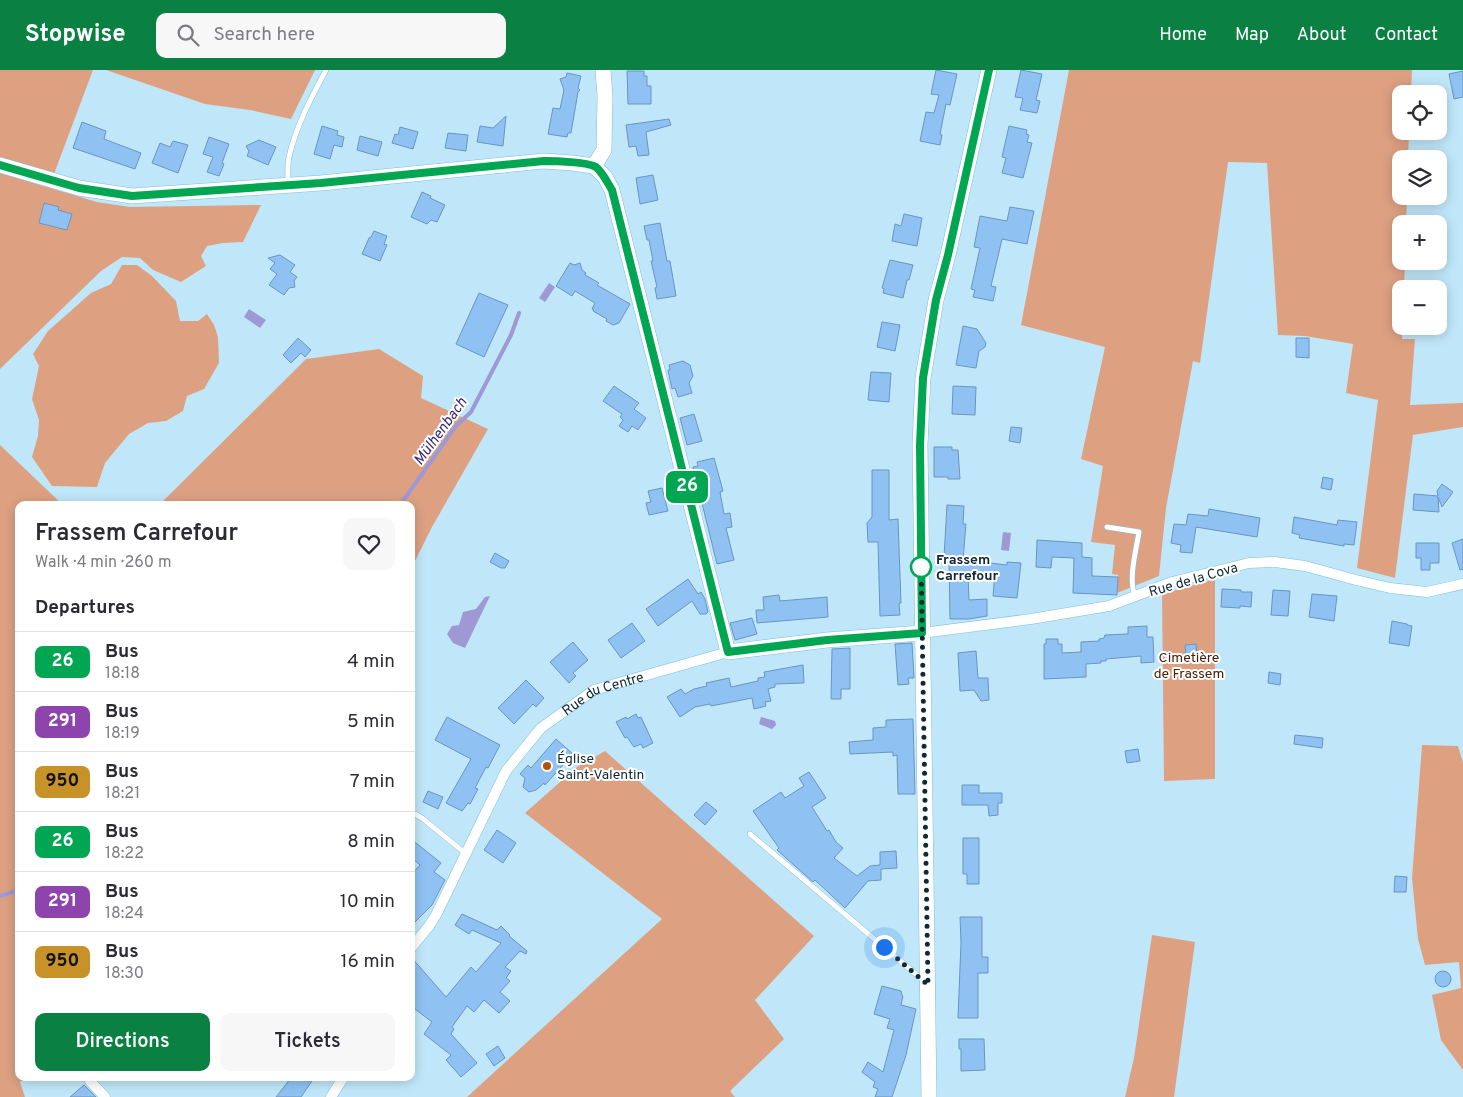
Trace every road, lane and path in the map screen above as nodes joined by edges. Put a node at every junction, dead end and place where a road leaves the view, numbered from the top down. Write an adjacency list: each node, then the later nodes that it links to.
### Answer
1 (326, 70): 6 (lane)
2 (603, 70): 5 (street)
3 (989, 70): 10 (street)
4 (0, 165): 6 (street)
5 (594, 166): 6 (street); 11 (street)
6 (288, 185)
7 (1107, 527): 9 (lane)
8 (1463, 584): 9 (street, Rue de la Cova)
9 (1135, 596): 10 (street, Rue de la Cova)
10 (922, 633): 11 (street, Rue du Centre); 16 (street)
11 (728, 652): 14 (street, Rue du Centre)
12 (415, 814): 14 (lane)
13 (750, 834): 16 (lane)
14 (465, 853): 15 (street, Rue du Centre)
15 (415, 943)
16 (928, 985): 21 (street)
17 (90, 1081): 19 (street)
18 (340, 1081): 20 (street)
19 (105, 1097)
20 (331, 1097)
21 (929, 1097)

